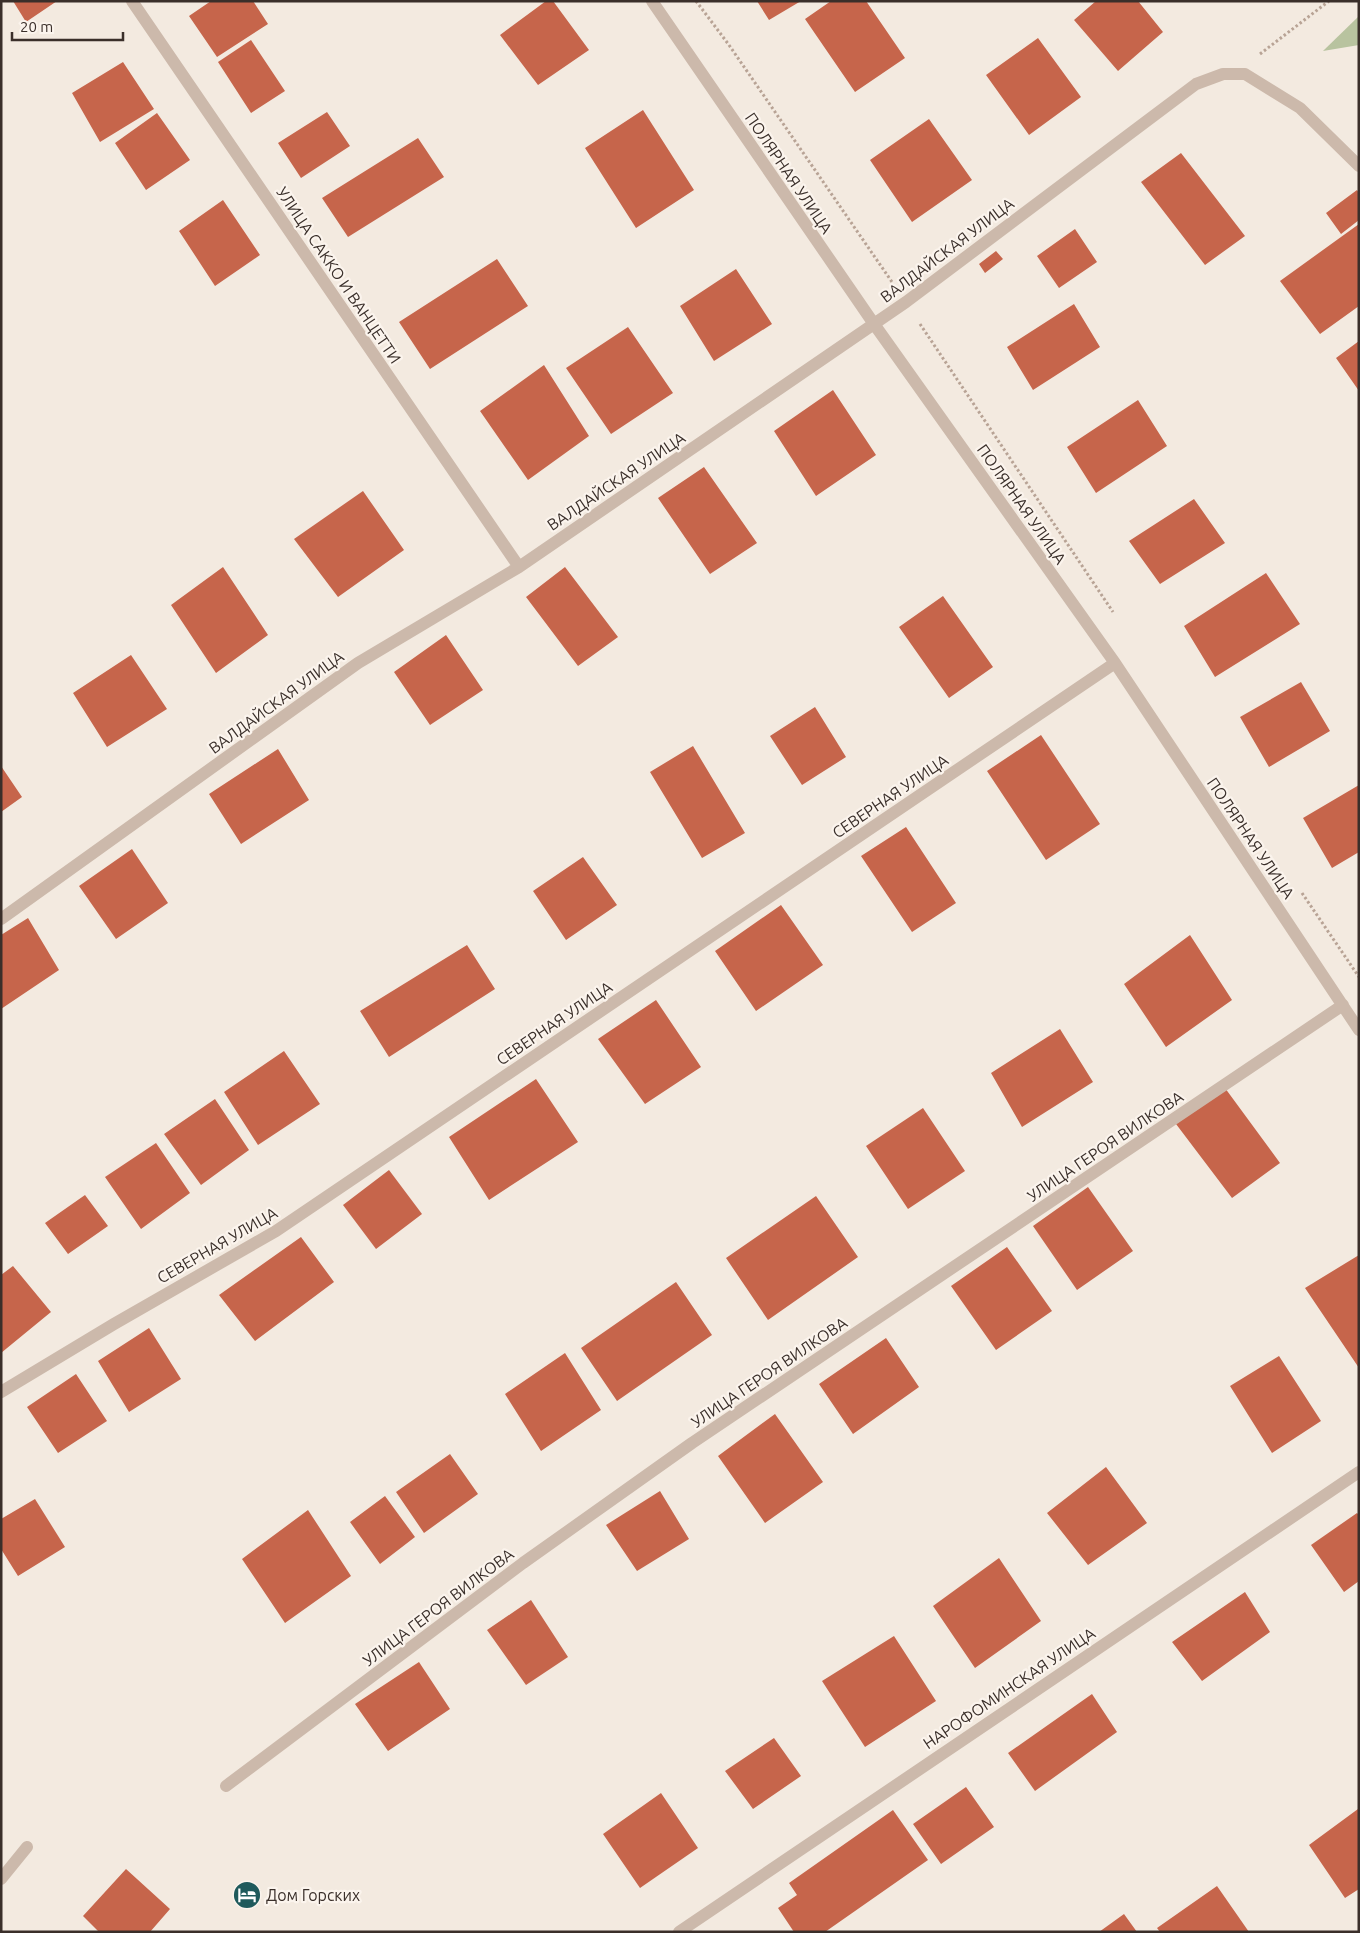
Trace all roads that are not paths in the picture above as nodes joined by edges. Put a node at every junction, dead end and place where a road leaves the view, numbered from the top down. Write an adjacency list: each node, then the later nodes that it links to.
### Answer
1 (132, 1): 5 (street, УЛИЦА САККО И ВАНЦЕТТИ)
2 (652, 1): 4 (street, ПОЛЯРНАЯ УЛИЦА)
3 (1359, 166): 4 (street, ВАЛДАЙСКАЯ УЛИЦА)
4 (874, 324): 5 (street, ВАЛДАЙСКАЯ УЛИЦА); 6 (street, ПОЛЯРНАЯ УЛИЦА)
5 (519, 567): 7 (street, ВАЛДАЙСКАЯ УЛИЦА)
6 (1115, 663): 8 (street, ПОЛЯРНАЯ УЛИЦА); 10 (street, СЕВЕРНАЯ УЛИЦА)
7 (1, 919)
8 (1343, 1005): 9 (street, ПОЛЯРНАЯ УЛИЦА); 12 (street, УЛИЦА ГЕРОЯ ВИЛКОВА)
9 (1359, 1030)
10 (1, 1392)
11 (1359, 1472): 15 (street, НАРОФОМИНСКАЯ УЛИЦА)
12 (226, 1786)
13 (27, 1847): 14 (street)
14 (1, 1879)
15 (679, 1932)

